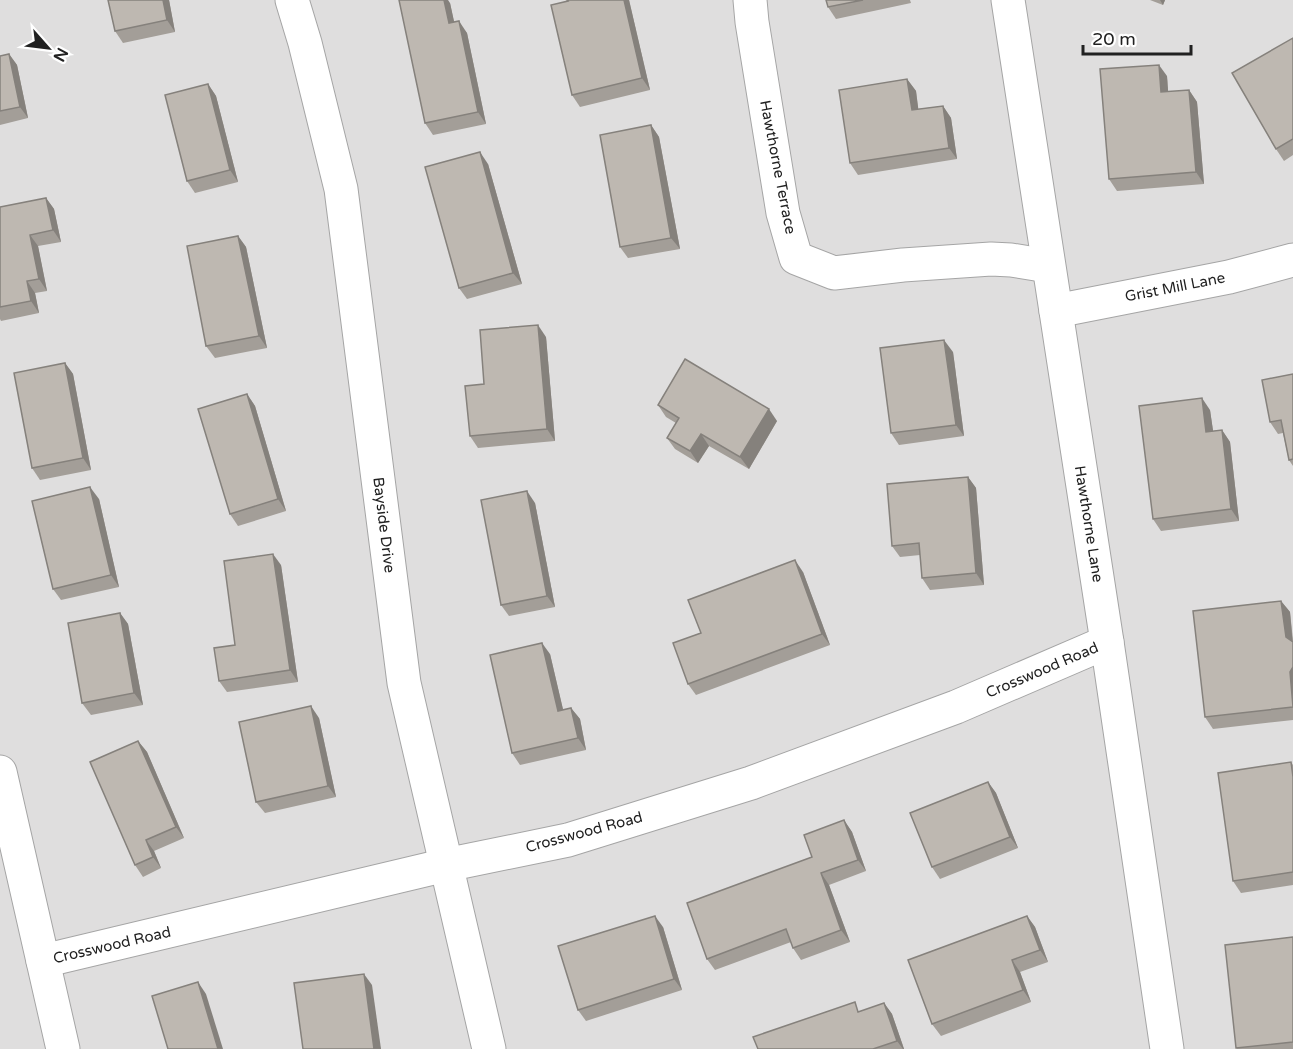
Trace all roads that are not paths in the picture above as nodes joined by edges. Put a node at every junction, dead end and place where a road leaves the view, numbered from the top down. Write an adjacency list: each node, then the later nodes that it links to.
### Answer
1 (291, 0): 9 (street, Bayside Drive)
2 (750, 0): 5 (street, Hawthorne Terrace)
3 (1008, 0): 5 (street, Hawthorne Lane)
4 (1293, 260): 6 (street, Grist Mill Lane)
5 (1048, 266): 6 (street, Hawthorne Lane)
6 (1056, 311): 7 (street, Hawthorne Lane)
7 (1107, 642): 9 (street, Crosswood Road); 13 (street, Hawthorne Lane)
8 (0, 772): 10 (street)
9 (446, 865): 10 (street, Crosswood Road); 12 (street, Bayside Drive)
10 (43, 961): 11 (street)
11 (63, 1049)
12 (489, 1049)
13 (1167, 1049)

